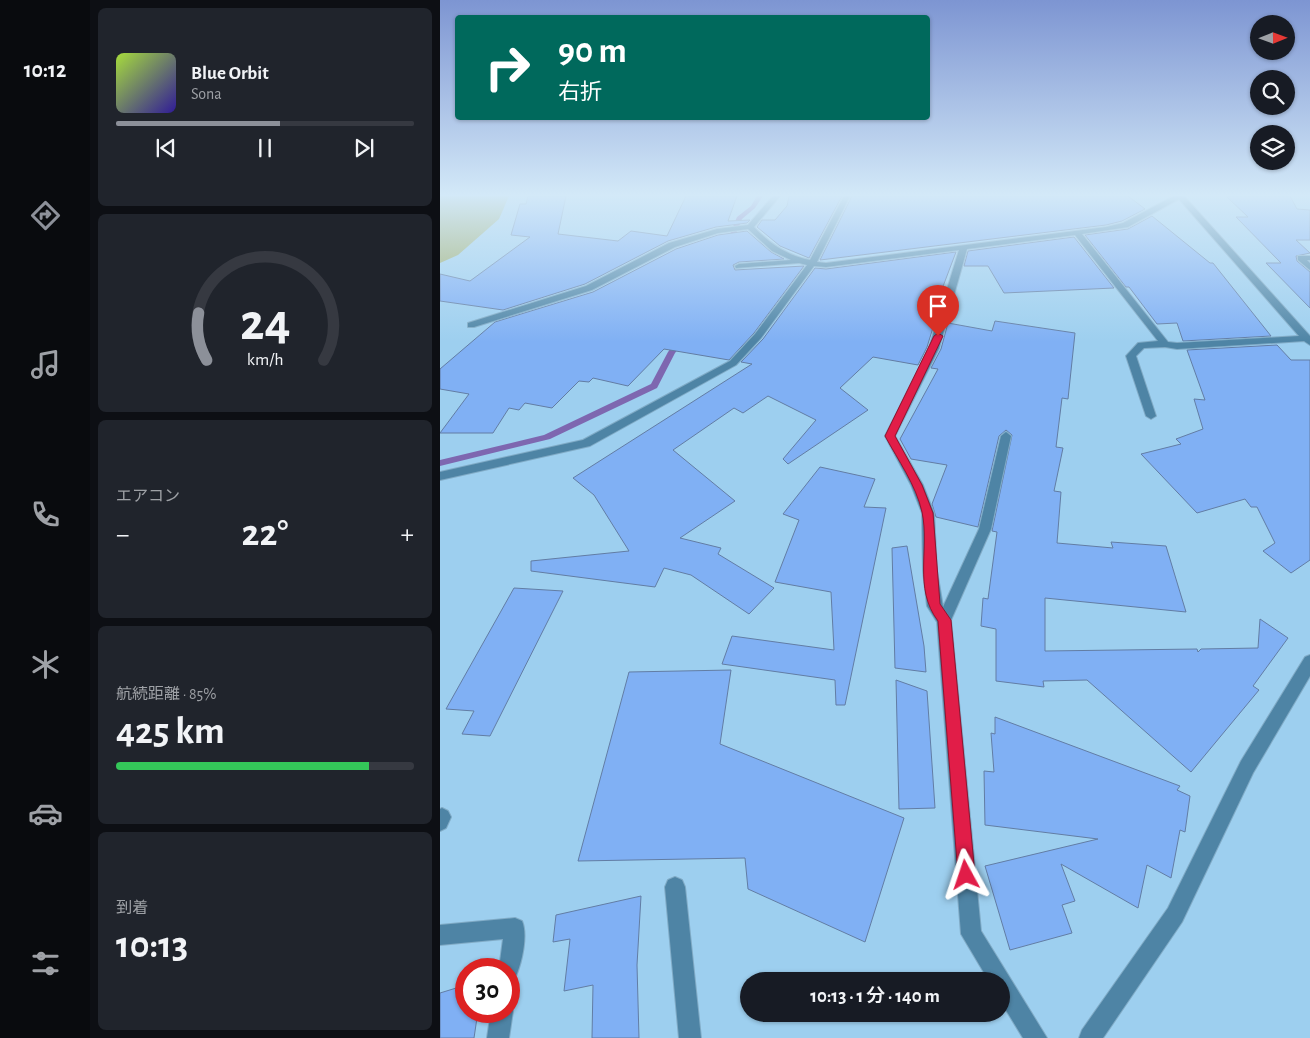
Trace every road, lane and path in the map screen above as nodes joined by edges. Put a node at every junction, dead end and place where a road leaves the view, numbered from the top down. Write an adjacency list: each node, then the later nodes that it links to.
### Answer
1 (676, 244): 13 (street)
2 (769, 244): 9 (street)
3 (822, 244): 10 (street)
4 (983, 244): 7 (street)
5 (1087, 244): 15 (street)
6 (1222, 244): 14 (street)
7 (964, 247): 10 (street); 19 (street)
8 (1310, 258): 12 (street)
9 (796, 262): 10 (street); 11 (street)
10 (812, 264): 18 (street)
11 (739, 266)
12 (1310, 268)
13 (471, 325)
14 (1308, 340): 15 (street)
15 (1164, 344): 16 (street)
16 (1151, 416)
17 (1006, 436): 19 (street)
18 (440, 476)
19 (944, 620): 24 (street)
20 (1310, 662): 30 (street)
21 (675, 887): 28 (street)
22 (440, 935): 23 (street)
23 (511, 958)
24 (995, 972)
25 (1010, 996): 29 (street)
26 (500, 1023): 27 (street)
27 (498, 1038)
28 (690, 1038)
29 (1036, 1038)
30 (1090, 1038)

